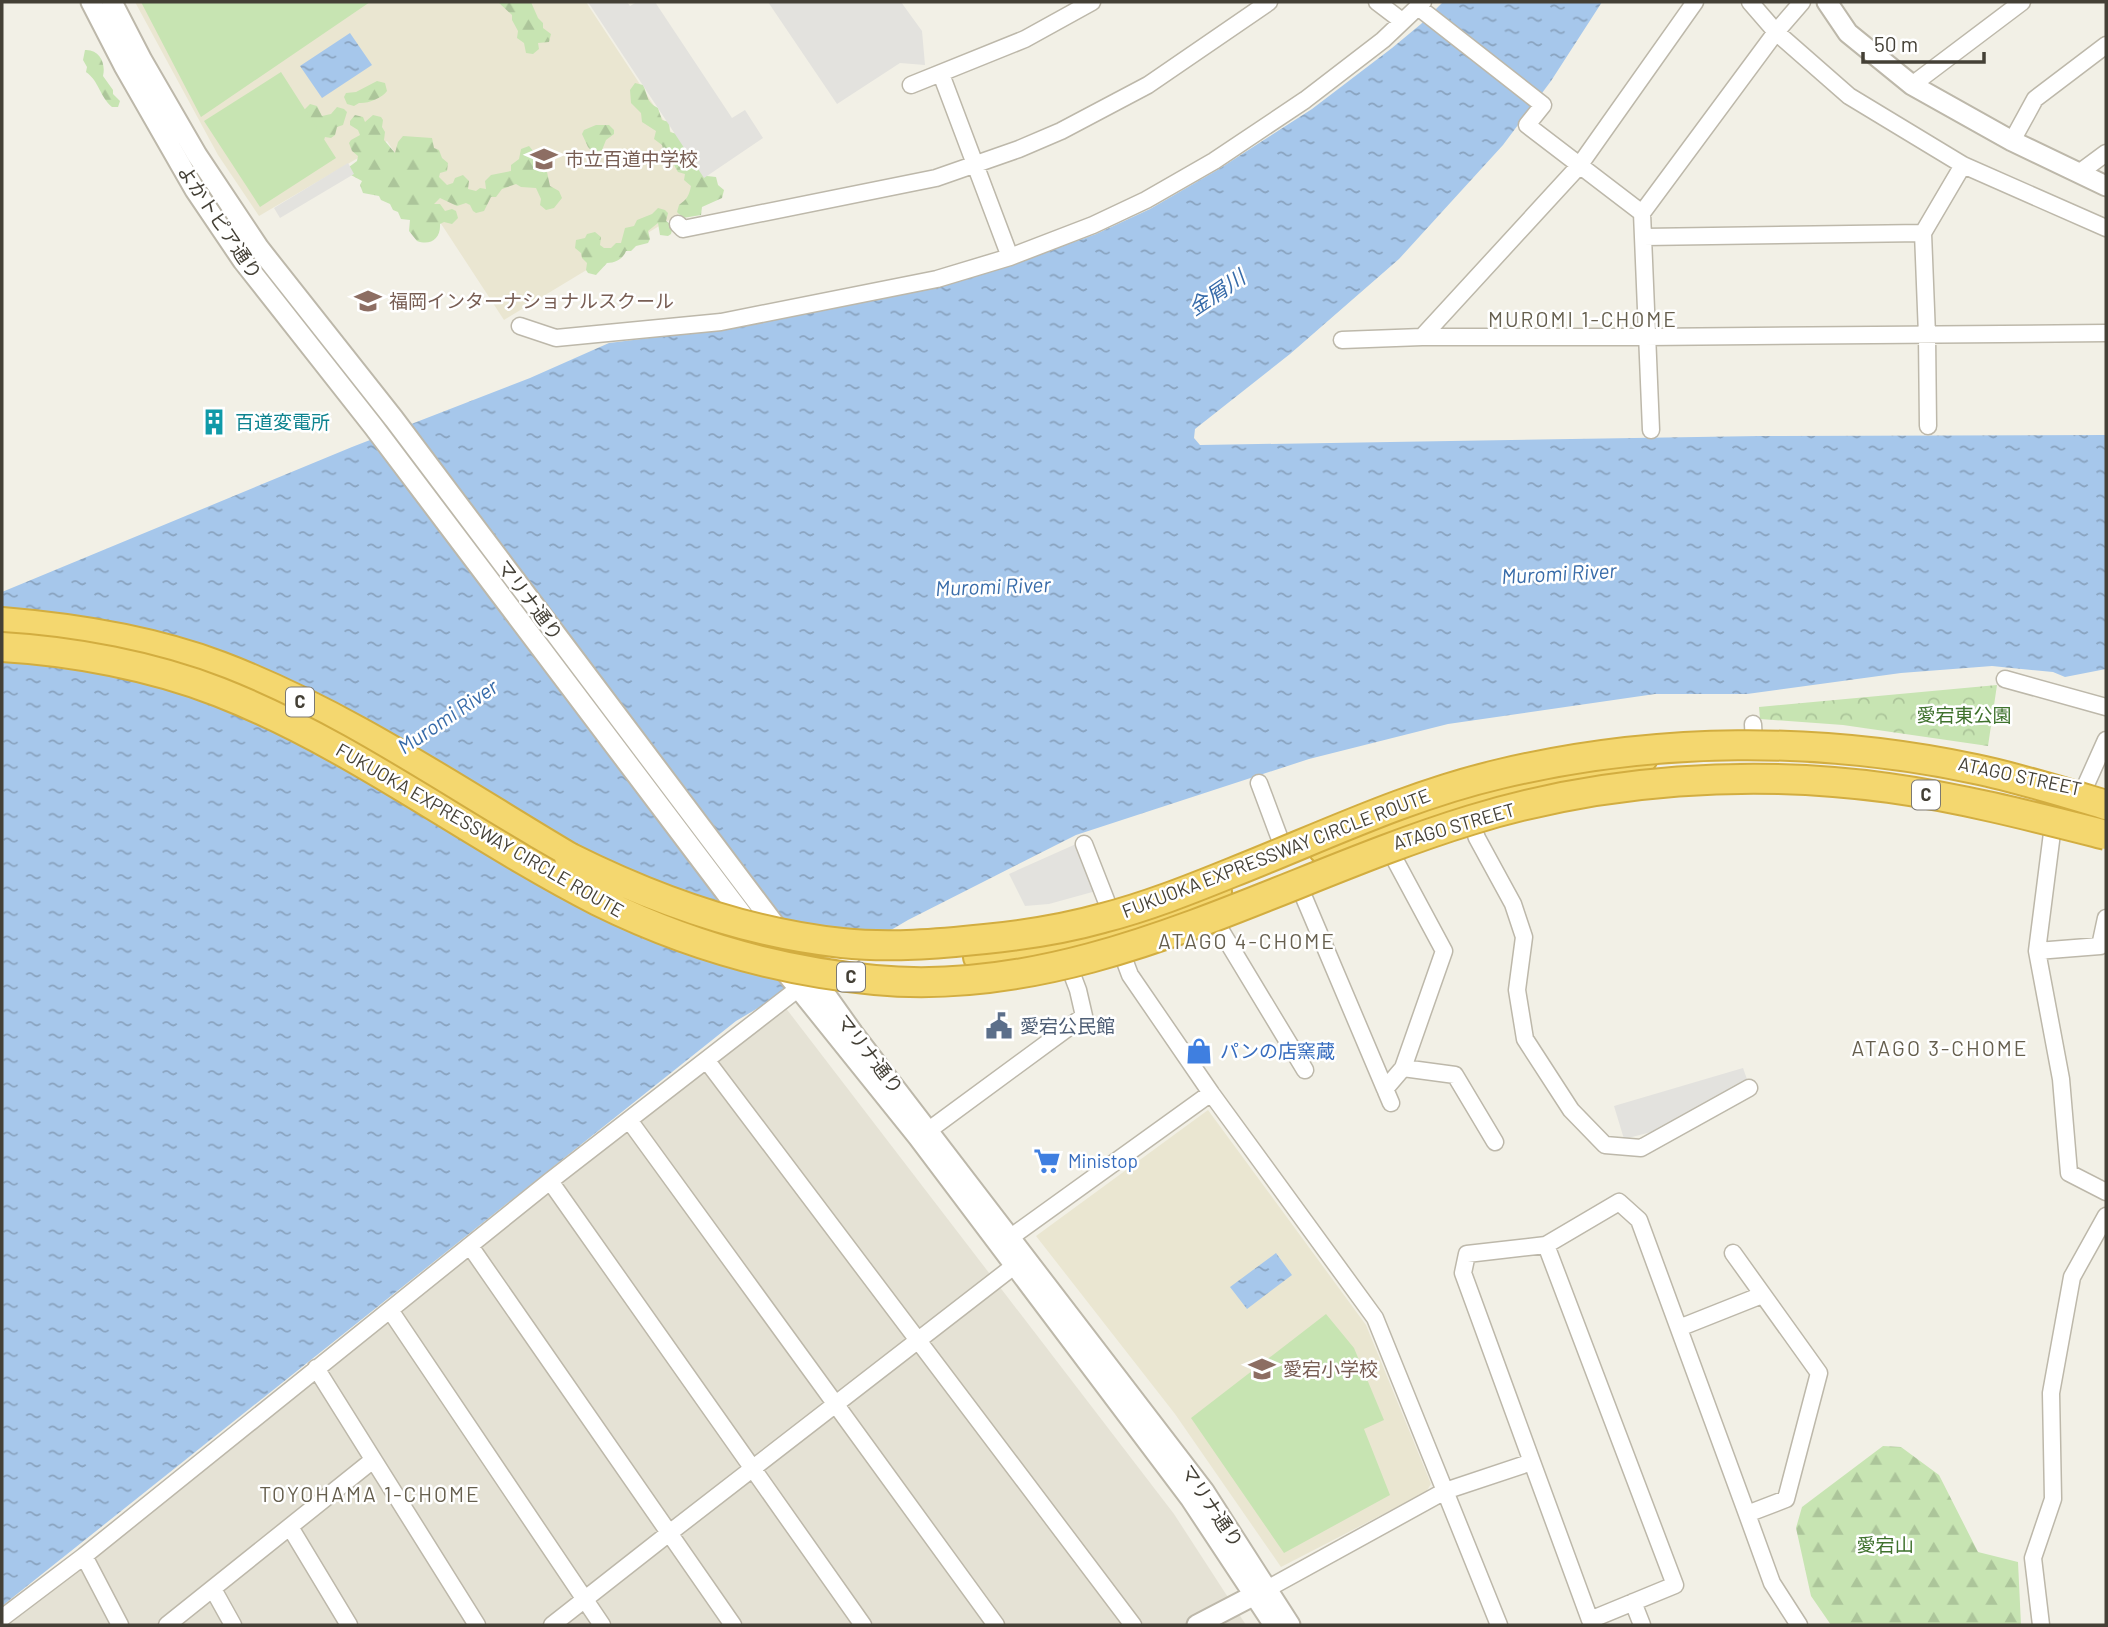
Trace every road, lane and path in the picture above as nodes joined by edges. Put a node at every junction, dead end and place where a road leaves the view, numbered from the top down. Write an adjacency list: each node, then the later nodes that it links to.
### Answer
1 (91, 2): 38 (street, よかトピア通り)
2 (112, 2): 37 (street, よかトピア通り)
3 (1269, 2): 20 (street)
4 (1377, 2): 12 (street)
5 (1695, 2): 22 (street)
6 (1749, 2): 13 (street)
7 (1802, 2): 13 (street)
8 (1826, 2): 17 (street)
9 (2022, 2): 17 (street)
10 (1088, 3): 15 (street)
11 (1421, 4): 12 (street); 22 (street)
12 (1402, 21): 30 (street)
13 (1776, 32): 21 (street); 25 (street)
14 (2106, 45): 18 (street)
15 (941, 74): 16 (street); 20 (street)
16 (911, 85)
17 (1912, 85): 18 (street)
18 (2012, 141): 23 (street)
19 (2106, 153): 23 (street)
20 (976, 163): 26 (street); 30 (street)
21 (1963, 165): 27 (street); 28 (street)
22 (1579, 166): 25 (street); 34 (street)
23 (2079, 173): 24 (street)
24 (2106, 186)
25 (1642, 213): 29 (street)
26 (678, 225)
27 (2106, 228)
28 (1923, 233): 29 (street); 33 (street)
29 (1644, 237): 35 (street)
30 (1010, 257): 31 (street)
31 (520, 326)
32 (2106, 333): 33 (street)
33 (1927, 335): 35 (street); 39 (street)
34 (1422, 337): 35 (street); 36 (street)
35 (1646, 338): 40 (street)
36 (1342, 340)
37 (394, 419): 65 (street, マリナ通り)
38 (373, 426): 65 (street, マリナ通り, bridge)
39 (1928, 426)
40 (1651, 430)
41 (2, 622): 57 (highway, FUKUOKA EXPRESSWAY CIRCLE ROUTE / C)
42 (2, 647): 52 (highway, FUKUOKA EXPRESSWAY CIRCLE ROUTE / C, bridge)
43 (2005, 678): 44 (street)
44 (2106, 707)
45 (2106, 740): 48 (street)
46 (1674, 748): 48 (street, ATAGO STREET); 56 (street, ATAGO STREET); 57 (highway, C, bridge)
47 (1259, 783): 56 (street)
48 (2095, 797): 49 (street, ATAGO STREET); 57 (highway, FUKUOKA EXPRESSWAY CIRCLE ROUTE / C, bridge)
49 (2106, 797)
50 (1469, 817): 51 (street, ATAGO STREET); 54 (street, ATAGO STREET); 69 (street)
51 (2052, 832): 55 (street, ATAGO STREET); 63 (street)
52 (2106, 835)
53 (1084, 844): 60 (street)
54 (1387, 845): 58 (street, ATAGO STREET); 67 (street)
55 (2106, 849)
56 (1284, 850): 60 (street, ATAGO STREET)
57 (569, 857)
58 (1297, 881): 59 (street, ATAGO STREET); 67 (street)
59 (1212, 916): 62 (street, ATAGO STREET); 68 (street)
60 (1113, 918): 65 (street, ATAGO STREET)
61 (2106, 918): 63 (street)
62 (1121, 951): 64 (street, ATAGO STREET); 70 (street)
63 (2037, 951): 75 (street)
64 (1067, 961): 65 (street, ATAGO STREET); 72 (street)
65 (801, 972): 66 (street); 72 (street, マリナ通り); 81 (street, マリナ通り)
66 (707, 1060): 71 (street); 85 (street)
67 (1403, 1068): 73 (street)
68 (1305, 1070)
69 (1749, 1088)
70 (1211, 1093): 77 (street); 91 (street)
71 (629, 1120): 74 (street); 87 (street)
72 (929, 1130): 77 (street, マリナ通り)
73 (1495, 1142)
74 (550, 1181): 79 (street); 90 (street)
75 (2106, 1192)
76 (2106, 1216): 118 (street)
77 (1011, 1237): 81 (street, マリナ通り)
78 (1546, 1245): 84 (street); 89 (street); 99 (street)
79 (470, 1246): 83 (street); 94 (street)
80 (1732, 1253): 82 (street)
81 (1020, 1261): 85 (street); 97 (street, マリナ通り)
82 (1762, 1295): 84 (street); 92 (street)
83 (390, 1310): 86 (street); 98 (street)
84 (1679, 1328): 92 (street)
85 (918, 1342): 87 (street); 111 (street)
86 (316, 1368): 88 (street); 95 (street)
87 (835, 1402): 90 (street); 110 (street)
88 (373, 1460): 93 (street); 105 (street)
89 (1531, 1462): 91 (street); 99 (street)
90 (751, 1468): 94 (street); 109 (street)
91 (1446, 1491): 97 (street); 115 (street)
92 (1747, 1514): 117 (street)
93 (290, 1527): 96 (street); 104 (street)
94 (669, 1533): 98 (street); 108 (street)
95 (84, 1556): 100 (street); 101 (street)
96 (213, 1589): 102 (street); 103 (street)
97 (1261, 1592): 112 (street); 113 (street, マリナ通り); 114 (street, マリナ通り)
98 (585, 1599): 106 (street); 107 (street)
99 (1633, 1602): 116 (street)
100 (2, 1618)
101 (120, 1625)
102 (167, 1625)
103 (233, 1625)
104 (349, 1625)
105 (477, 1625)
106 (552, 1625)
107 (603, 1625)
108 (733, 1625)
109 (863, 1625)
110 (996, 1625)
111 (1133, 1625)
112 (1197, 1625)
113 (1274, 1625)
114 (1290, 1625)
115 (1499, 1625)
116 (1642, 1625)
117 (1797, 1625)
118 (2040, 1625)

